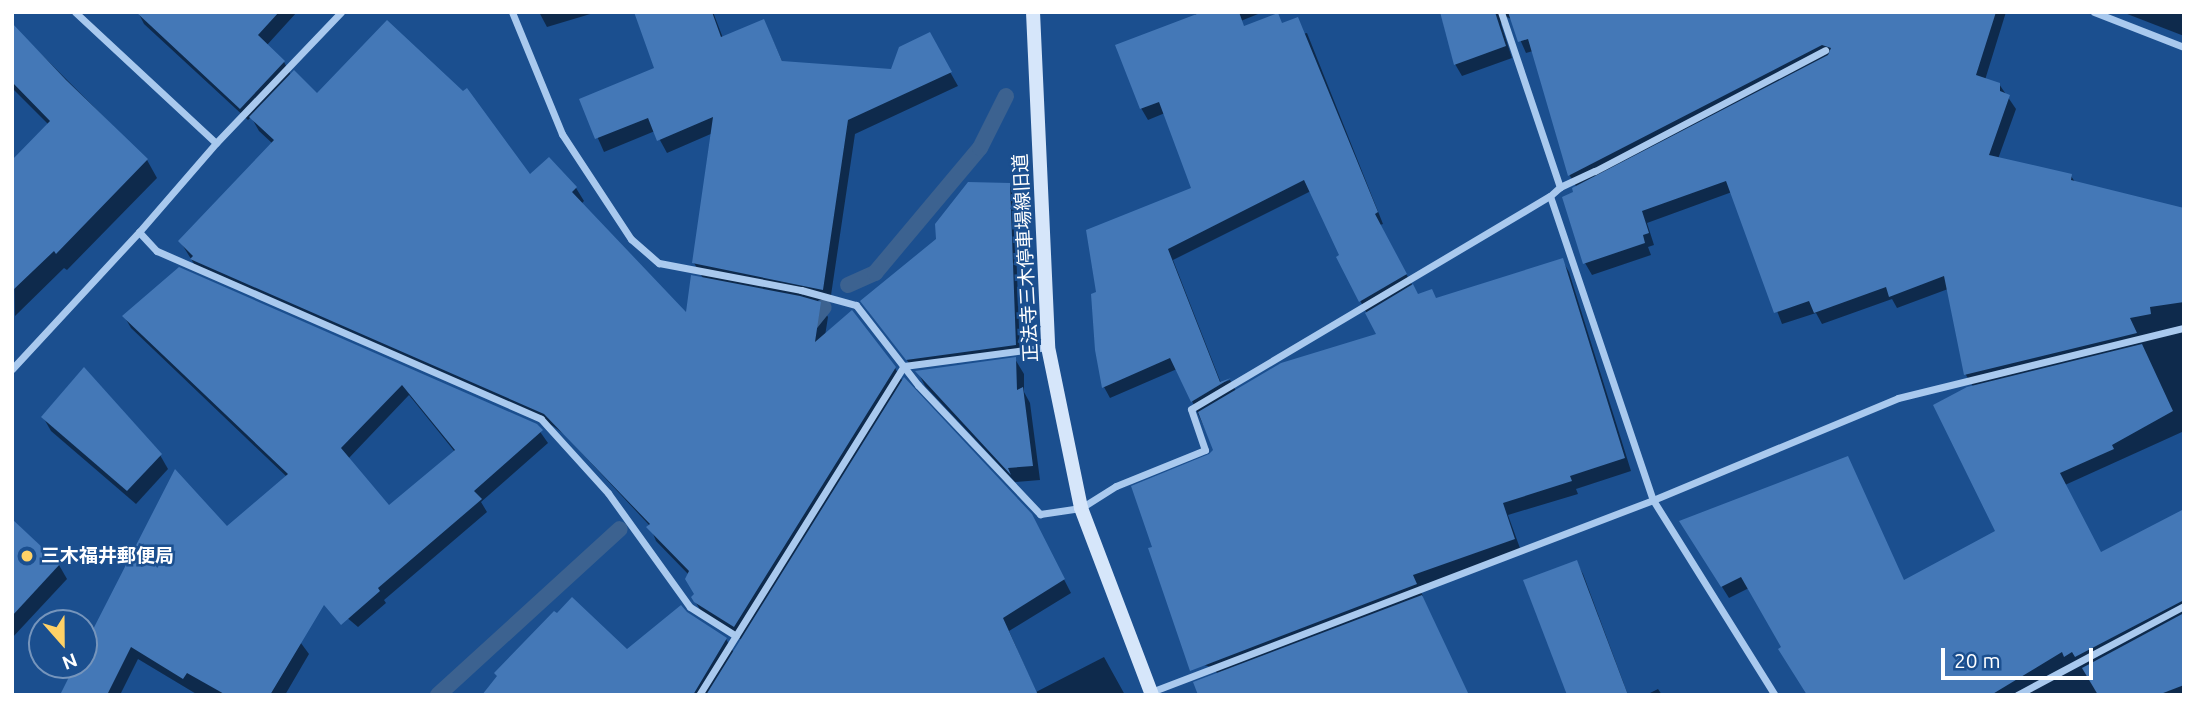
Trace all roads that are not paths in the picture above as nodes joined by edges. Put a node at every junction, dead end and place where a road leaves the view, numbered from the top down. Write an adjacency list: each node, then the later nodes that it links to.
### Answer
1 (75, 12): 9 (street)
2 (341, 12): 9 (street)
3 (512, 12): 15 (street)
4 (1033, 12): 14 (street, 正法寺三木停車場線旧道)
5 (1501, 12): 10 (street)
6 (2094, 12): 7 (street)
7 (2184, 47)
8 (1825, 50): 10 (street)
9 (216, 143): 12 (street)
10 (1560, 187): 11 (street)
11 (1550, 196): 17 (street); 18 (street)
12 (139, 232): 16 (street); 20 (street)
13 (2184, 328): 17 (street)
14 (1048, 347): 15 (street); 18 (street, 正法寺三木停車場線旧道)
15 (904, 366): 18 (street); 20 (street)
16 (12, 369)
17 (1653, 500): 21 (street); 23 (street)
18 (1081, 508): 21 (street, 正法寺三木停車場線旧道)
19 (2184, 606): 24 (street)
20 (736, 636): 22 (street)
21 (1152, 694)
22 (699, 695)
23 (1775, 695)
24 (2017, 695)

